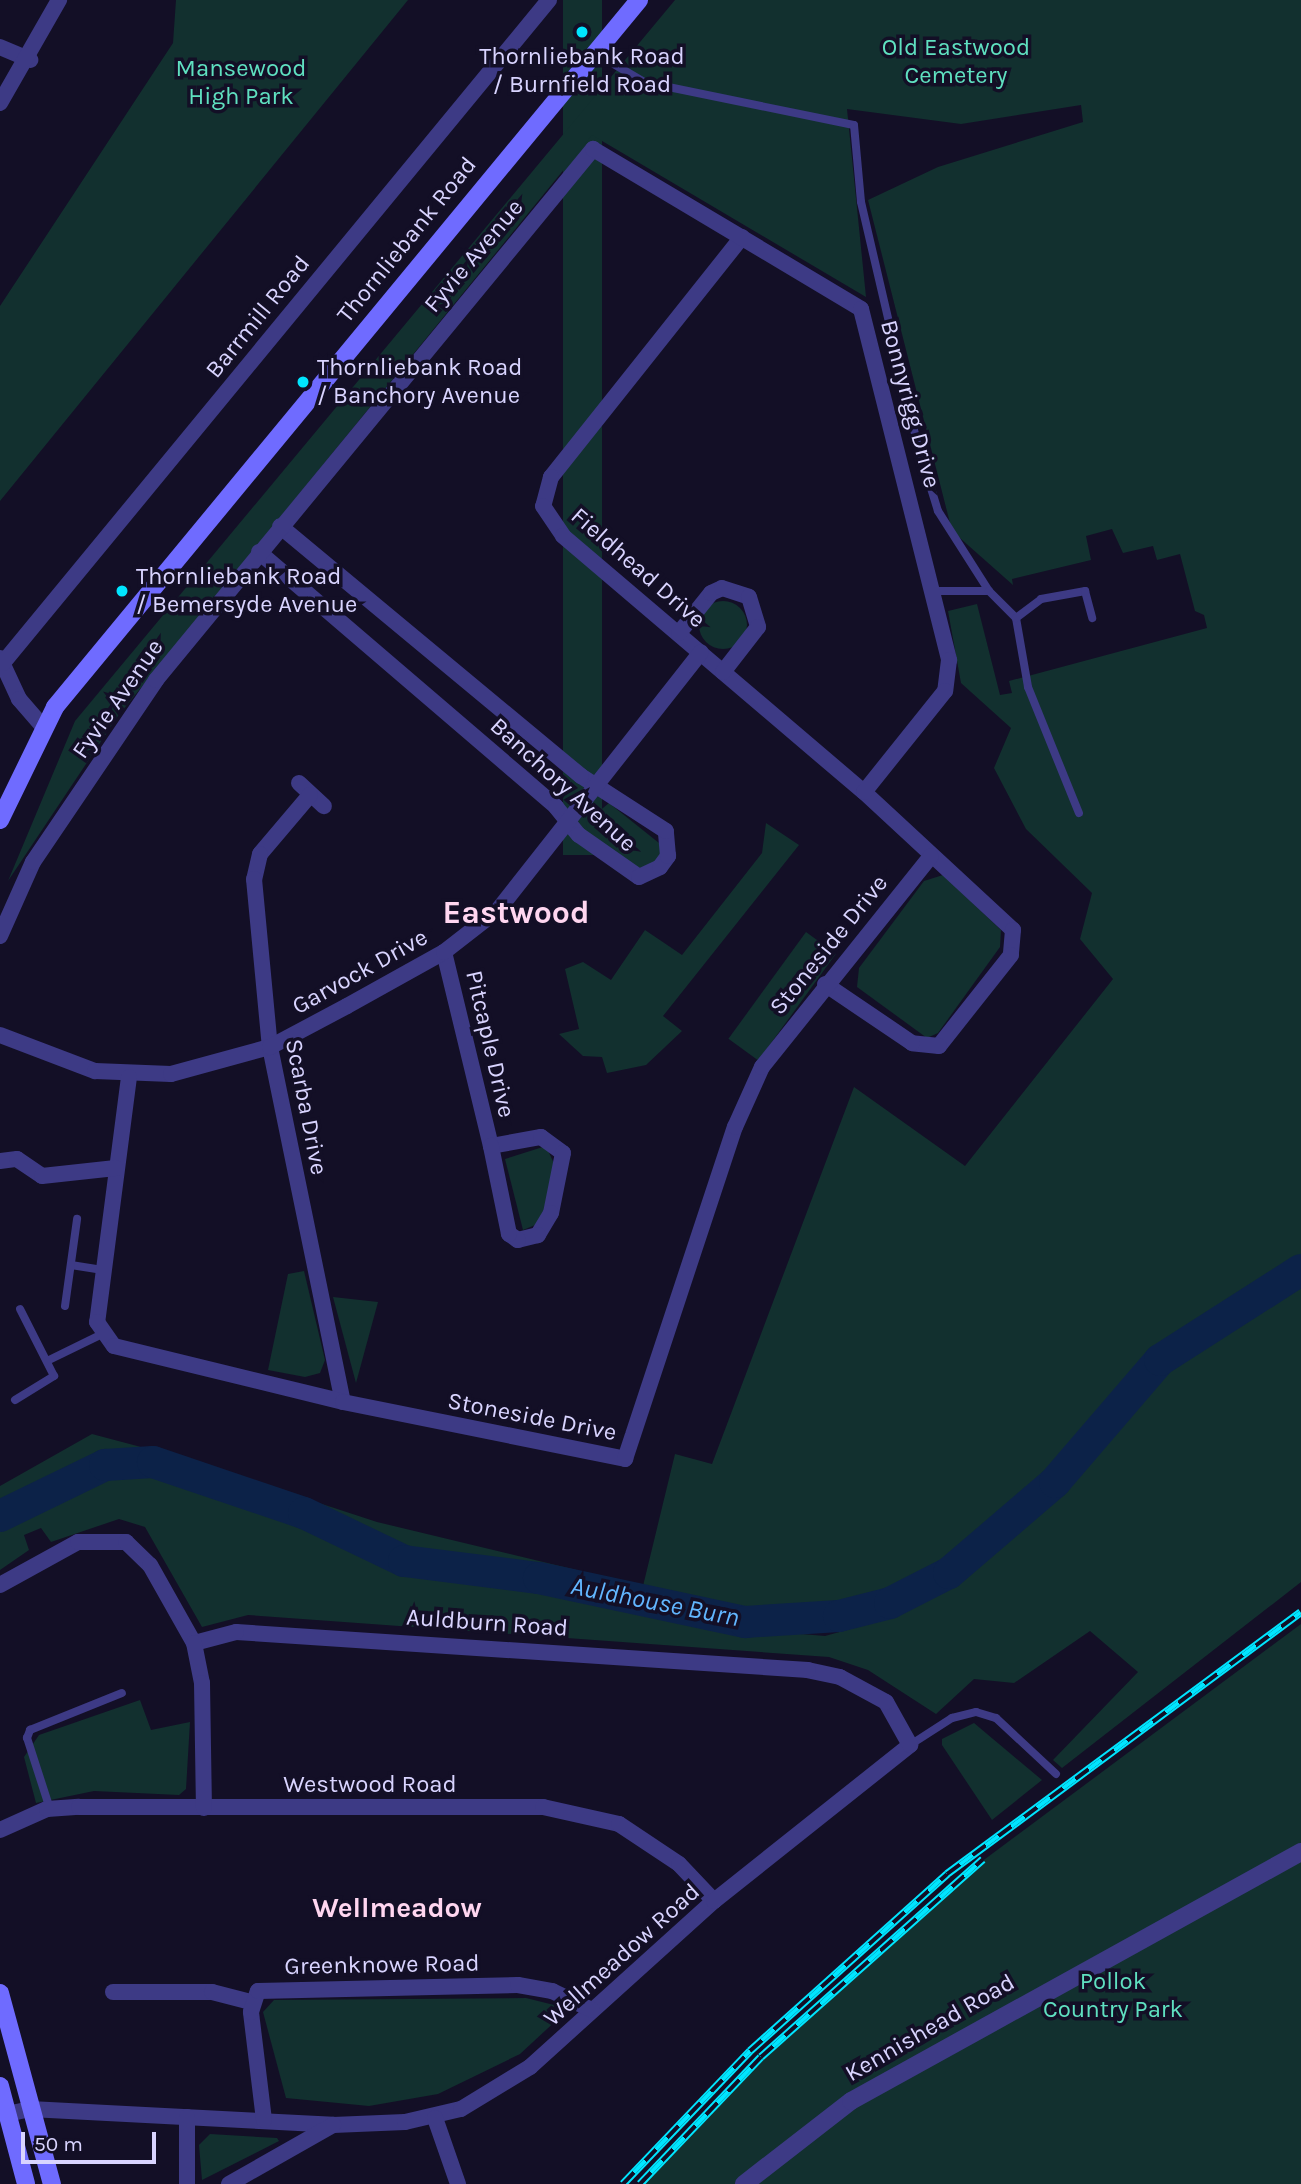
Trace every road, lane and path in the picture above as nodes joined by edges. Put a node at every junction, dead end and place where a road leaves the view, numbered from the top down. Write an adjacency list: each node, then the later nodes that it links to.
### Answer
1 (59, 0): 6 (street)
2 (549, 0): 18 (street, Barrmill Road)
3 (639, 0): 5 (main road, Thornliebank Road)
4 (0, 47): 6 (street)
5 (593, 52): 13 (lane); 20 (main road, Thornliebank Road)
6 (30, 60): 7 (street)
7 (0, 103)
8 (593, 149): 9 (street, Bonnyrigg Drive); 10 (street, Fyvie Avenue)
9 (742, 237): 12 (street, Bonnyrigg Drive); 16 (street, Fieldhead Drive)
10 (280, 526): 11 (street, Fyvie Avenue); 21 (street, Banchory Avenue)
11 (259, 552): 26 (street, Banchory Avenue); 28 (street, Fyvie Avenue)
12 (936, 591): 13 (lane); 22 (street, Bonnyrigg Drive)
13 (989, 591): 14 (lane)
14 (1016, 618): 15 (lane); 24 (lane)
15 (1091, 618)
16 (679, 633): 17 (street, Fieldhead Drive); 19 (street)
17 (701, 652): 19 (street, Fieldhead Drive); 21 (street, Garvock Drive)
18 (1, 660): 20 (street)
19 (723, 672): 22 (street, Fieldhead Drive)
20 (43, 727): 25 (main road, Thornliebank Road)
21 (598, 784): 26 (street, Garvock Drive); 26 (street, Banchory Avenue)
22 (864, 792): 27 (street, Fieldhead Drive)
23 (324, 806): 32 (street, Scarba Drive)
24 (1079, 813)
25 (0, 820)
26 (569, 823): 29 (street, Garvock Drive)
27 (931, 856): 30 (street, Stoneside Drive); 30 (street, Fieldhead Drive)
28 (0, 936)
29 (444, 952): 32 (street, Garvock Drive); 34 (street, Pitcaple Drive)
30 (825, 984): 45 (street, Stoneside Drive)
31 (0, 1035): 33 (street, Garvock Drive)
32 (270, 1047): 33 (street, Garvock Drive); 45 (street, Scarba Drive)
33 (129, 1077): 36 (street)
34 (491, 1146): 34 (street, Pitcaple Drive)
35 (0, 1161): 36 (street)
36 (116, 1168): 39 (street)
37 (77, 1219): 38 (lane)
38 (71, 1265): 39 (lane); 40 (lane)
39 (103, 1269): 42 (street)
40 (65, 1306)
41 (20, 1309): 43 (lane)
42 (102, 1334): 43 (lane); 45 (street, Stoneside Drive)
43 (49, 1360): 44 (lane)
44 (15, 1400)
45 (343, 1402)
46 (0, 1585): 47 (street)
47 (194, 1643): 49 (street, Auldburn Road); 51 (street)
48 (122, 1693): 52 (lane)
49 (910, 1745): 50 (lane); 55 (street, Wellmeadow Road)
50 (1056, 1774)
51 (204, 1808): 52 (street, Westwood Road); 55 (street, Westwood Road)
52 (50, 1809): 53 (street, Westwood Road)
53 (0, 1830)
54 (1301, 1852): 72 (street, Kennishead Road)
55 (714, 1901): 59 (street, Wellmeadow Road)
56 (113, 1992): 58 (street)
57 (0, 1993): 61 (main road)
58 (251, 2002): 59 (street, Greenknowe Road); 65 (street)
59 (592, 2010): 64 (street, Wellmeadow Road)
60 (0, 2086): 62 (main road)
61 (30, 2109): 62 (street, Wellmeadow Road); 63 (street, Wellmeadow Road); 68 (main road)
62 (8, 2114): 67 (main road)
63 (187, 2117): 65 (street, Wellmeadow Road); 69 (street)
64 (435, 2118): 66 (street, Wellmeadow Road); 71 (street)
65 (264, 2120): 66 (street, Wellmeadow Road)
66 (333, 2125): 70 (street, Wellmeadow Road)
67 (26, 2184)
68 (52, 2184)
69 (187, 2184)
70 (229, 2184)
71 (458, 2184)
72 (744, 2184)

